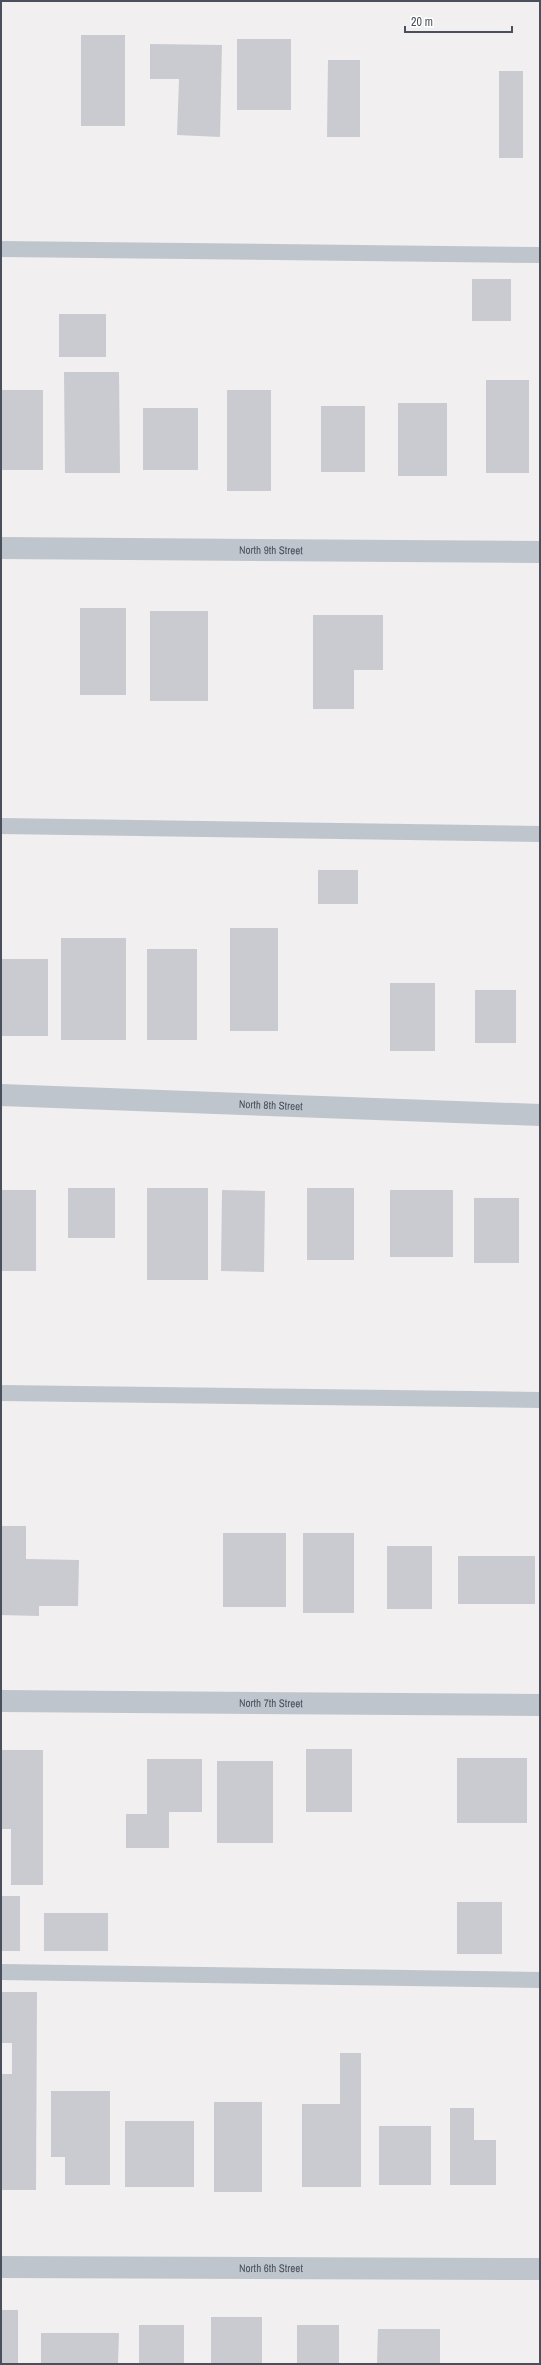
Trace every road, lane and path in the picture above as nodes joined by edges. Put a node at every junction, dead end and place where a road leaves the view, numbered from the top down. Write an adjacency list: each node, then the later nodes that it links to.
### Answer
1 (1, 249): 2 (lane)
2 (540, 255)
3 (1, 548): 4 (street, North 9th Street)
4 (540, 552)
5 (1, 826): 6 (lane)
6 (540, 834)
7 (1, 1095): 8 (street, North 8th Street)
8 (540, 1115)
9 (1, 1392): 10 (lane)
10 (540, 1400)
11 (1, 1701): 12 (street, North 7th Street)
12 (540, 1704)
13 (1, 1972): 14 (lane)
14 (540, 1980)
15 (1, 2267): 16 (street, North 6th Street)
16 (540, 2270)

